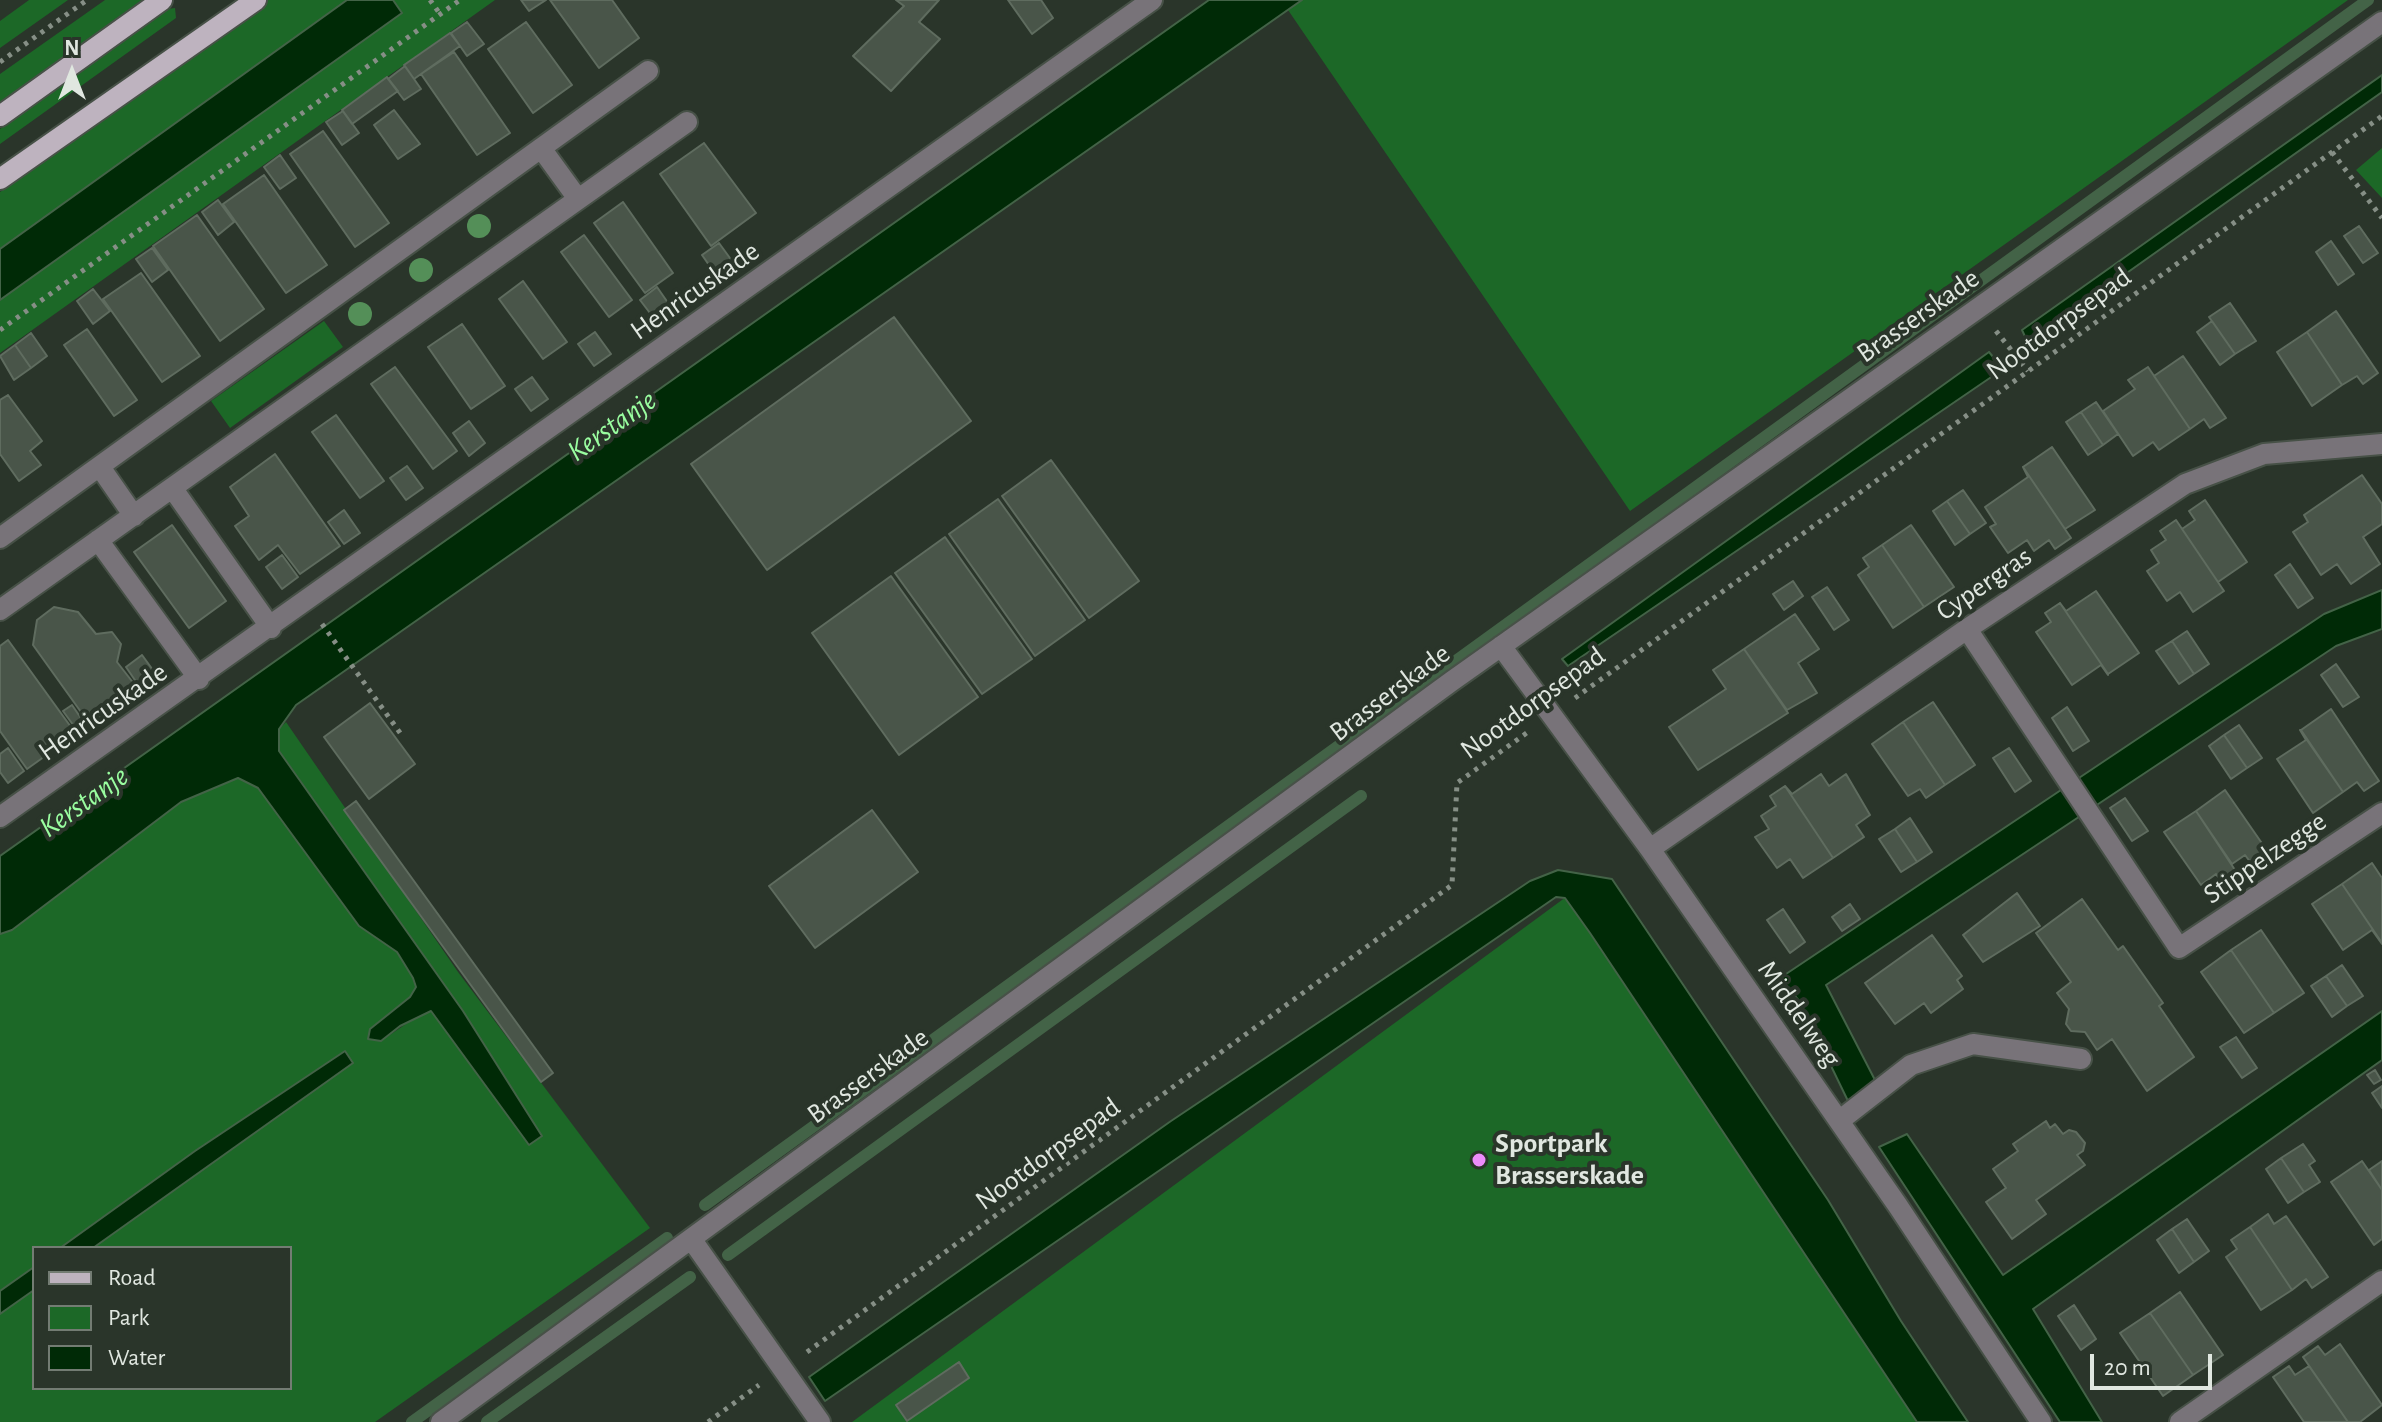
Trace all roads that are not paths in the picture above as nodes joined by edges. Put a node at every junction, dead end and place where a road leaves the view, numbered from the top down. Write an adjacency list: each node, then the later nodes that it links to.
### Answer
1 (162, 0): 6 (main road)
2 (256, 0): 9 (main road)
3 (1152, 0): 18 (street, Henricuskade)
4 (2382, 22): 20 (street, Brasserskade)
5 (648, 71): 8 (street)
6 (0, 116)
7 (687, 122): 10 (street)
8 (541, 148): 10 (street); 12 (street)
9 (0, 179)
10 (578, 199): 13 (street)
11 (2382, 444): 19 (street, Cypergras)
12 (100, 467): 14 (street); 15 (street)
13 (173, 489): 14 (street); 18 (street)
14 (134, 516): 16 (street)
15 (0, 538)
16 (98, 540): 17 (street); 21 (street, Henricuskade)
17 (0, 610)
18 (271, 628): 21 (street, Henricuskade)
19 (1967, 629): 22 (street, Stippelzegge); 24 (street, Cypergras)
20 (1501, 646): 24 (street, Middelweg); 27 (street, Brasserskade)
21 (199, 679): 23 (street, Henricuskade)
22 (2382, 813)
23 (0, 817)
24 (1650, 849): 26 (street, Middelweg)
25 (2081, 1059): 26 (street)
26 (1839, 1121): 31 (street, Middelweg)
27 (692, 1240): 29 (street, Brasserskade); 30 (street)
28 (2382, 1281): 32 (street)
29 (441, 1422)
30 (820, 1422)
31 (2041, 1422)
32 (2180, 1422)

